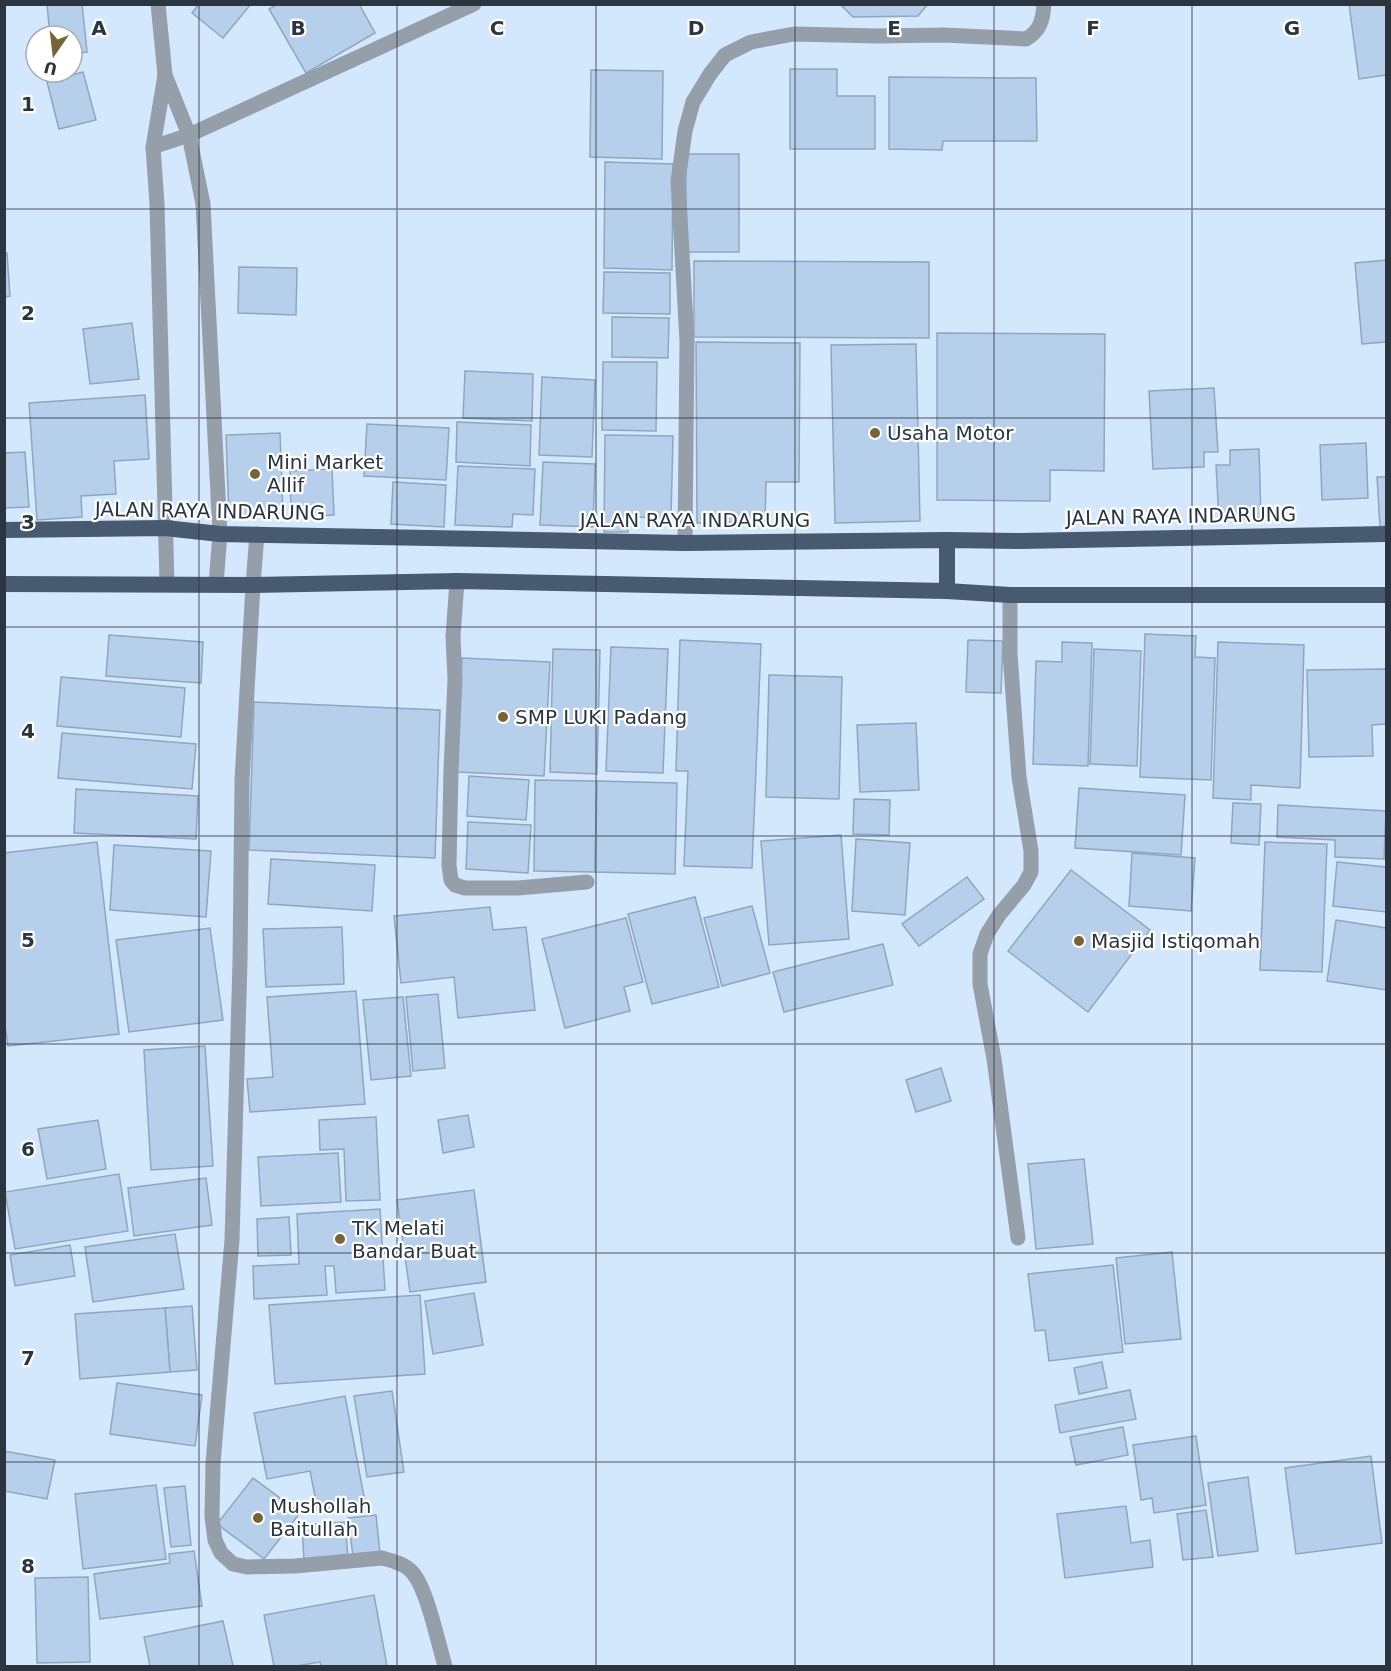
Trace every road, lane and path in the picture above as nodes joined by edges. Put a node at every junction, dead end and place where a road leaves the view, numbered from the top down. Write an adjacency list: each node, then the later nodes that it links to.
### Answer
1 (158, 4): 4 (street)
2 (474, 4): 5 (street)
3 (1044, 4): 13 (street)
4 (165, 75): 5 (street); 6 (street)
5 (189, 135): 6 (street); 9 (street)
6 (153, 147): 7 (street)
7 (165, 528): 8 (highway, JALAN RAYA INDARUNG); 9 (highway, JALAN RAYA INDARUNG); 16 (street)
8 (4, 530)
9 (220, 534): 10 (highway, JALAN RAYA INDARUNG); 17 (street)
10 (257, 534): 13 (highway, JALAN RAYA INDARUNG); 18 (street)
11 (1386, 534): 12 (highway, JALAN RAYA INDARUNG)
12 (947, 540): 13 (highway, JALAN RAYA INDARUNG); 19 (highway)
13 (685, 543)
14 (457, 581): 18 (highway); 19 (highway); 22 (street)
15 (4, 584): 16 (highway)
16 (167, 584): 17 (highway)
17 (216, 584): 18 (highway)
18 (253, 585): 24 (street)
19 (947, 591): 20 (highway)
20 (1010, 595): 21 (highway); 23 (street)
21 (1386, 595)
22 (587, 882)
23 (1018, 1238)
24 (445, 1666)

